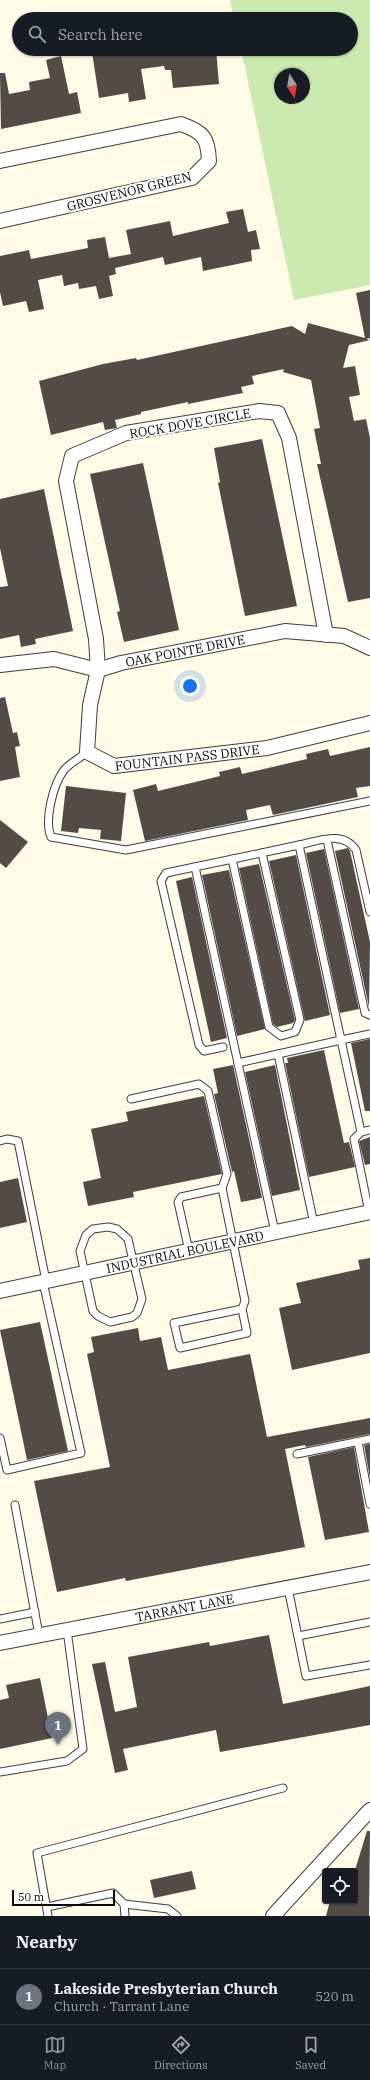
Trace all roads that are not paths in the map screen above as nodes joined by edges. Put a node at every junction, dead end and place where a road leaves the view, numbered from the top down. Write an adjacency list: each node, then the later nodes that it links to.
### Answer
1 (0, 161): 2 (street, GROSVENOR GREEN)
2 (0, 221)
3 (326, 635): 4 (street, OAK POINTE DRIVE); 6 (street, OAK POINTE DRIVE); 6 (street, ROCK DOVE CIRCLE)
4 (370, 648)
5 (0, 665): 6 (street)
6 (98, 670): 8 (street)
7 (370, 723): 8 (street, FOUNTAIN PASS DRIVE)
8 (87, 752): 9 (lane)
9 (370, 801)
10 (327, 840): 11 (lane); 15 (lane); 16 (lane)
11 (299, 845): 12 (lane); 18 (lane)
12 (262, 853): 13 (lane); 13 (lane)
13 (232, 859): 14 (lane)
14 (195, 867): 19 (lane); 21 (lane)
15 (370, 912)
16 (370, 1015)
17 (370, 1034): 18 (lane)
18 (342, 1040): 20 (lane); 24 (lane)
19 (223, 1047)
20 (278, 1054): 21 (lane); 29 (lane)
21 (238, 1063): 30 (lane)
22 (131, 1099): 27 (lane)
23 (370, 1130): 24 (lane)
24 (361, 1132): 26 (lane)
25 (0, 1141): 35 (lane)
26 (366, 1187): 28 (lane)
27 (222, 1188): 31 (lane); 32 (lane)
28 (369, 1212): 29 (street, INDUSTRIAL BOULEVARD)
29 (314, 1224): 30 (street, INDUSTRIAL BOULEVARD)
30 (275, 1232): 31 (street, INDUSTRIAL BOULEVARD)
31 (234, 1241): 32 (street, INDUSTRIAL BOULEVARD); 37 (lane)
32 (189, 1251): 33 (street, INDUSTRIAL BOULEVARD)
33 (134, 1262): 34 (street, INDUSTRIAL BOULEVARD); 34 (lane); 34 (lane)
34 (85, 1273): 35 (street, INDUSTRIAL BOULEVARD)
35 (45, 1282): 36 (street, INDUSTRIAL BOULEVARD); 38 (lane)
36 (0, 1291)
37 (242, 1309): 37 (lane)
38 (0, 1438)
39 (370, 1439): 40 (lane)
40 (358, 1442): 41 (lane); 42 (lane)
41 (297, 1454)
42 (370, 1504)
43 (15, 1505): 46 (lane)
44 (370, 1572): 45 (street, TARRANT LANE)
45 (288, 1588): 49 (street, TARRANT LANE); 51 (lane)
46 (35, 1612): 47 (lane); 50 (lane)
47 (0, 1619)
48 (370, 1622): 51 (lane)
49 (67, 1630): 50 (street, TARRANT LANE); 54 (lane)
50 (39, 1635): 52 (street, TARRANT LANE)
51 (298, 1636): 53 (lane)
52 (0, 1643)
53 (370, 1665)
54 (0, 1772)
55 (283, 1788): 58 (lane)
56 (370, 1810): 62 (street)
57 (124, 1904): 58 (lane); 60 (lane); 61 (lane)
58 (47, 1907): 59 (lane)
59 (48, 1916)
60 (125, 1916)
61 (176, 1916)
62 (273, 1916)

